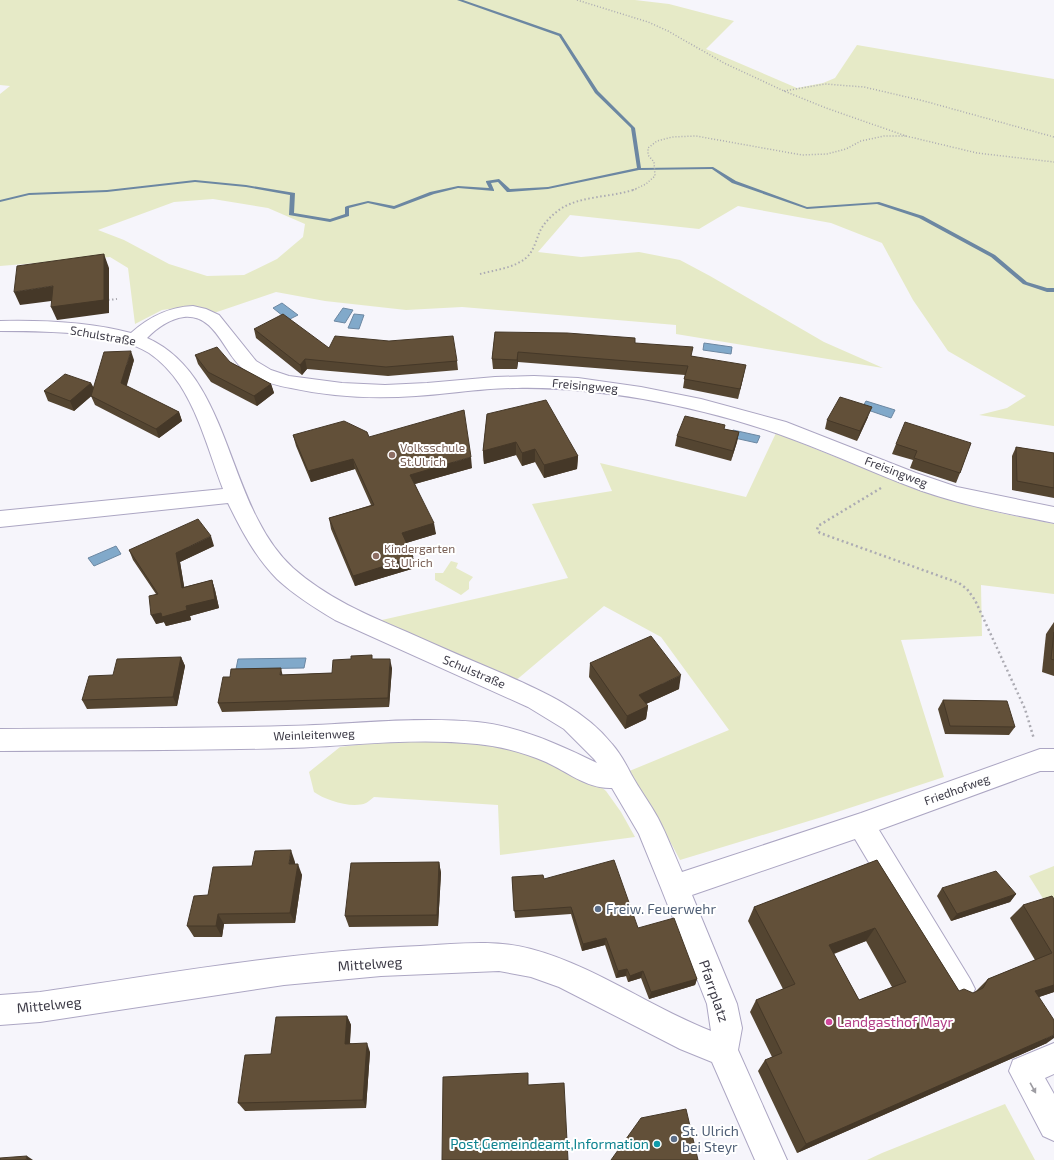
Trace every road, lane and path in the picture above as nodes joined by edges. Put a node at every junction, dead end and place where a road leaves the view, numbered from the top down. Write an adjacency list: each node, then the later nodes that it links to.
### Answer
1 (577, 0): 2 (path)
2 (784, 91): 3 (path); 4 (path)
3 (906, 136): 5 (path); 6 (path)
4 (1054, 137)
5 (1054, 162)
6 (480, 274)
7 (117, 299): 8 (path)
8 (101, 301)
9 (0, 326): 10 (street, Schulstraße)
10 (134, 340): 11 (street, Freisingweg); 12 (street, Schulstraße)
11 (902, 476): 13 (street, Freisingweg); 16 (path)
12 (235, 495): 14 (street); 17 (street, Schulstraße)
13 (1054, 515)
14 (0, 519)
15 (0, 740): 17 (street, Weinleitenweg)
16 (1047, 760): 18 (street, Friedhofweg)
17 (619, 776): 19 (street, Schulstraße)
18 (861, 825): 19 (street, Friedhofweg); 20 (street)
19 (675, 888): 22 (street, Pfarrplatz)
20 (960, 989)
21 (0, 1010): 22 (street, Mittelweg)
22 (723, 1051): 25 (street)
23 (1054, 1058): 24 (street, one-way to 24)
24 (1054, 1125)
25 (771, 1160)

